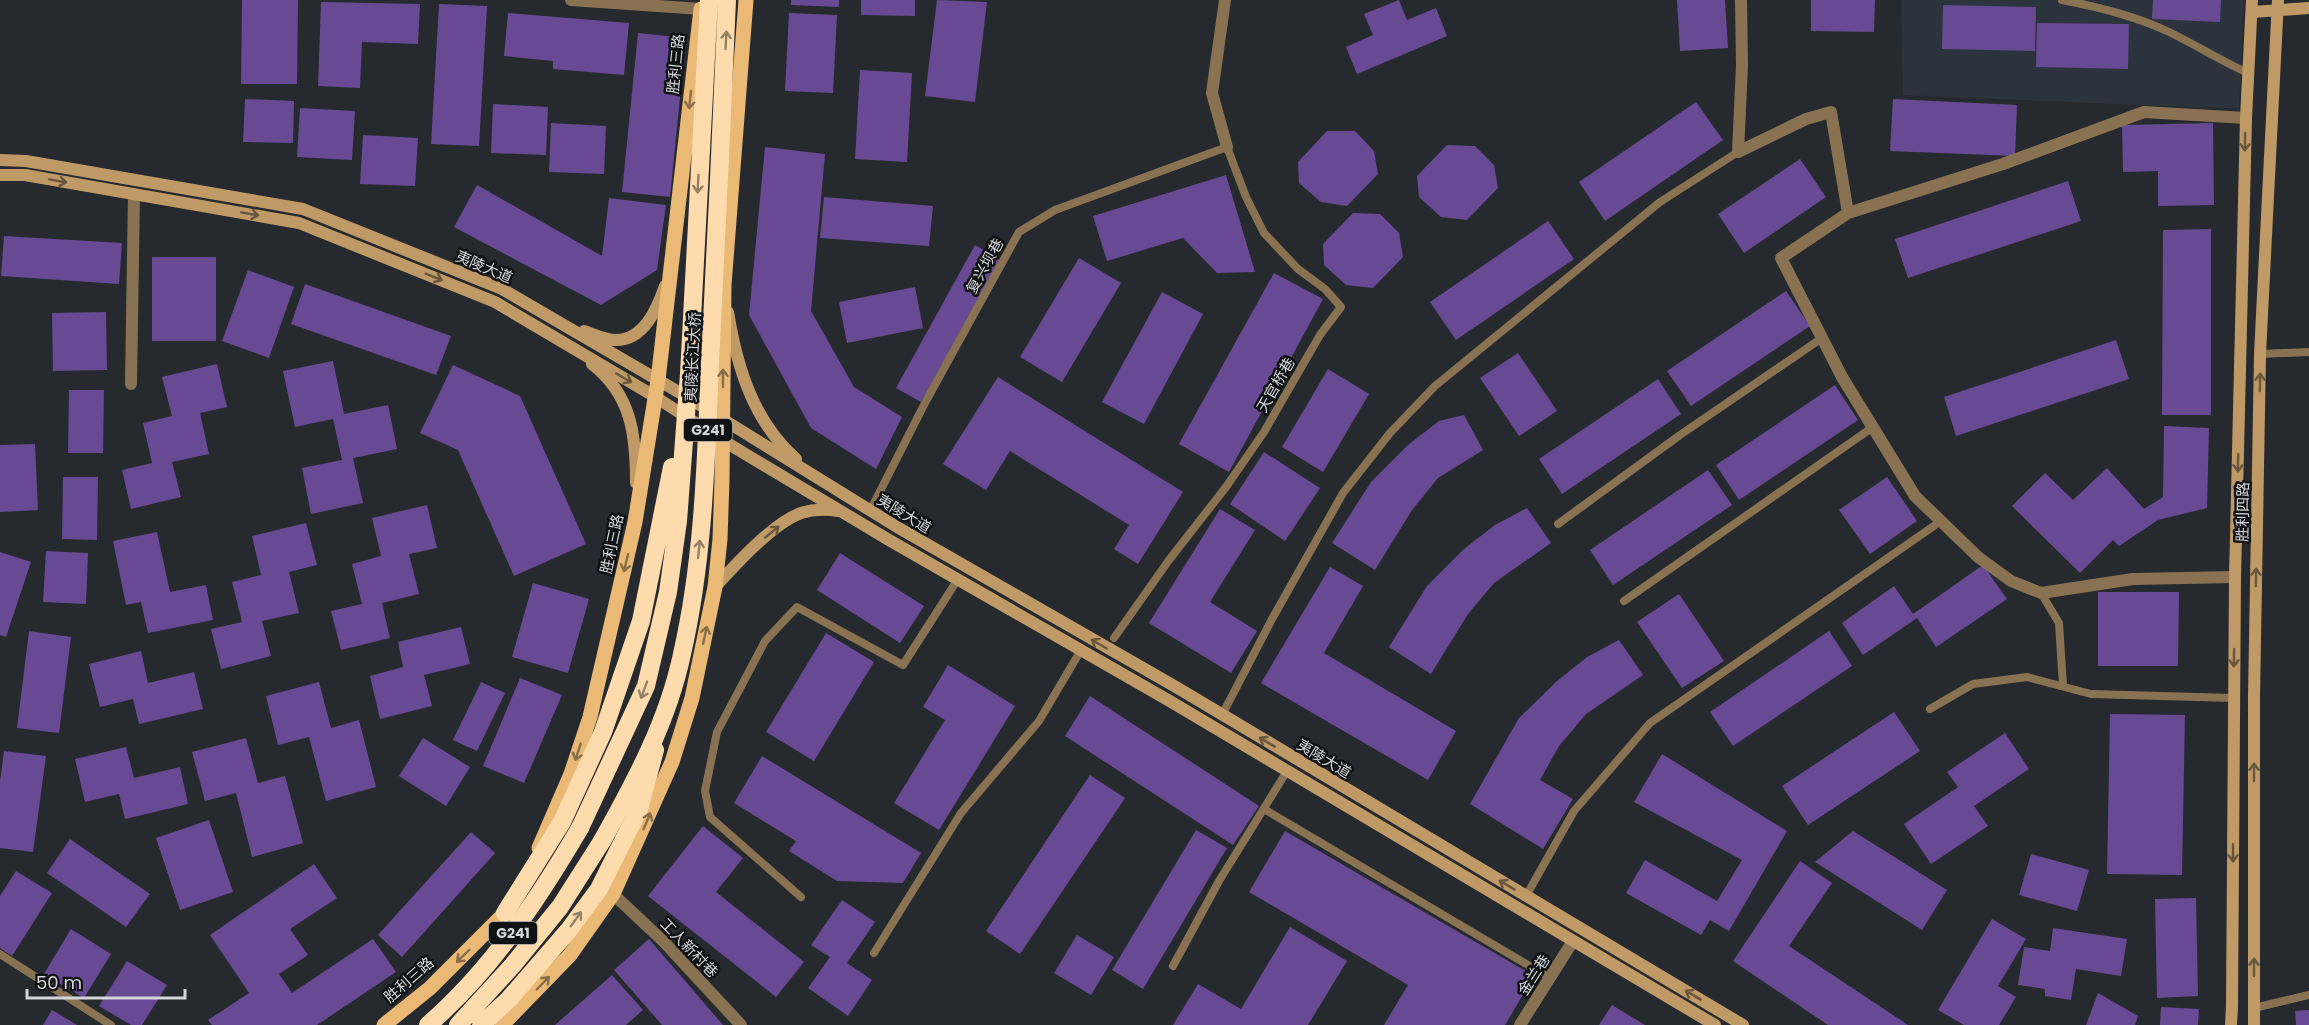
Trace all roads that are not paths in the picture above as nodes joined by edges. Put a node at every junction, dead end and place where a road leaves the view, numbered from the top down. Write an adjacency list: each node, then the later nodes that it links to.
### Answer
1 (571, 0): 7 (street)
2 (727, 0): 49 (highway, 夷陵长江大桥 / G241, one-way to 2, bridge)
3 (746, 0): 20 (main road)
4 (1225, 0): 13 (street)
5 (1741, 0): 14 (street)
6 (2062, 0): 11 (lane)
7 (704, 3): 19 (main road, 胜利三路, one-way to 19); 26 (highway, 夷陵长江大桥 / G241, one-way to 26, bridge)
8 (2278, 5): 9 (main road); 10 (main road); 25 (main road, 胜利四路)
9 (2252, 6): 11 (main road, 胜利四路)
10 (2309, 8)
11 (2248, 73): 12 (main road, 胜利四路)
12 (2246, 118): 18 (street); 39 (main road, 胜利四路, one-way to 39)
13 (1227, 147): 34 (lane, 复兴坝巷); 44 (lane, 天官桥巷)
14 (1738, 152): 18 (street); 50 (lane)
15 (0, 160): 21 (main road, 夷陵大道)
16 (0, 175): 17 (main road, 夷陵大道, one-way to 17)
17 (134, 194): 23 (main road, 夷陵大道, one-way to 23); 28 (street)
18 (1848, 213): 22 (street)
19 (671, 268): 21 (main road); 27 (main road, 胜利三路)
20 (724, 285): 30 (main road, one-way to 20); 33 (main road)
21 (551, 317): 27 (main road, 夷陵大道)
22 (1822, 338): 31 (street); 38 (lane)
23 (562, 342): 29 (main road, 夷陵大道, one-way to 29); 37 (main road)
24 (2309, 352): 25 (lane)
25 (2260, 354): 63 (main road, 胜利四路, one-way to 25)
26 (689, 374): 56 (highway, bridge); 66 (highway, 夷陵长江大桥 / G241, one-way to 66, bridge)
27 (658, 380): 29 (main road, 胜利三路); 30 (main road, 夷陵大道)
28 (131, 384)
29 (654, 396): 32 (main road, 夷陵大道); 37 (main road, 胜利三路)
30 (723, 419): 32 (main road); 33 (main road, 夷陵大道)
31 (1873, 426): 36 (street); 43 (lane)
32 (722, 440): 35 (main road, 夷陵大道); 41 (main road)
33 (830, 486): 34 (main road, 夷陵大道)
34 (870, 511): 50 (main road, 夷陵大道, one-way to 34)
35 (844, 512): 40 (main road, 夷陵大道); 41 (main road, one-way to 35)
36 (1941, 521): 42 (street); 54 (lane)
37 (635, 522): 56 (main road, 胜利三路, one-way to 56)
38 (1558, 524)
39 (2235, 577): 42 (street); 47 (main road, 胜利四路, one-way to 47)
40 (958, 579): 45 (main road, 夷陵大道); 55 (lane)
41 (715, 587): 53 (main road, one-way to 41)
42 (2041, 593): 46 (lane)
43 (1624, 601)
44 (1114, 638)
45 (1081, 650): 51 (main road, 夷陵大道); 59 (lane)
46 (2063, 686): 47 (lane); 48 (lane)
47 (2233, 698): 74 (main road, 胜利四路, one-way to 74)
48 (1930, 709)
49 (666, 710): 67 (highway, 夷陵长江大桥 / G241, bridge); 68 (highway, one-way to 49, bridge)
50 (1222, 715): 54 (main road, 夷陵大道, one-way to 50)
51 (1287, 771): 52 (lane); 57 (main road, 夷陵大道)
52 (1264, 809): 60 (lane); 61 (lane)
53 (613, 894): 69 (main road, one-way to 53); 70 (street, 工人新村巷)
54 (1526, 896): 73 (main road, 夷陵大道, one-way to 54)
55 (801, 897)
56 (505, 912): 65 (main road, 胜利三路, one-way to 65)
57 (1573, 941): 61 (street, 金兰巷); 72 (main road, 夷陵大道)
58 (0, 954): 64 (lane)
59 (874, 954)
60 (1173, 966)
61 (1550, 978): 71 (street, 金兰巷)
62 (2309, 995): 63 (lane)
63 (2254, 1008): 75 (main road, 胜利四路)
64 (111, 1025)
65 (384, 1025)
66 (428, 1025)
67 (458, 1025)
68 (481, 1025)
69 (502, 1025)
70 (741, 1025)
71 (1520, 1025)
72 (1714, 1025)
73 (1743, 1025)
74 (2230, 1025)
75 (2254, 1025)

